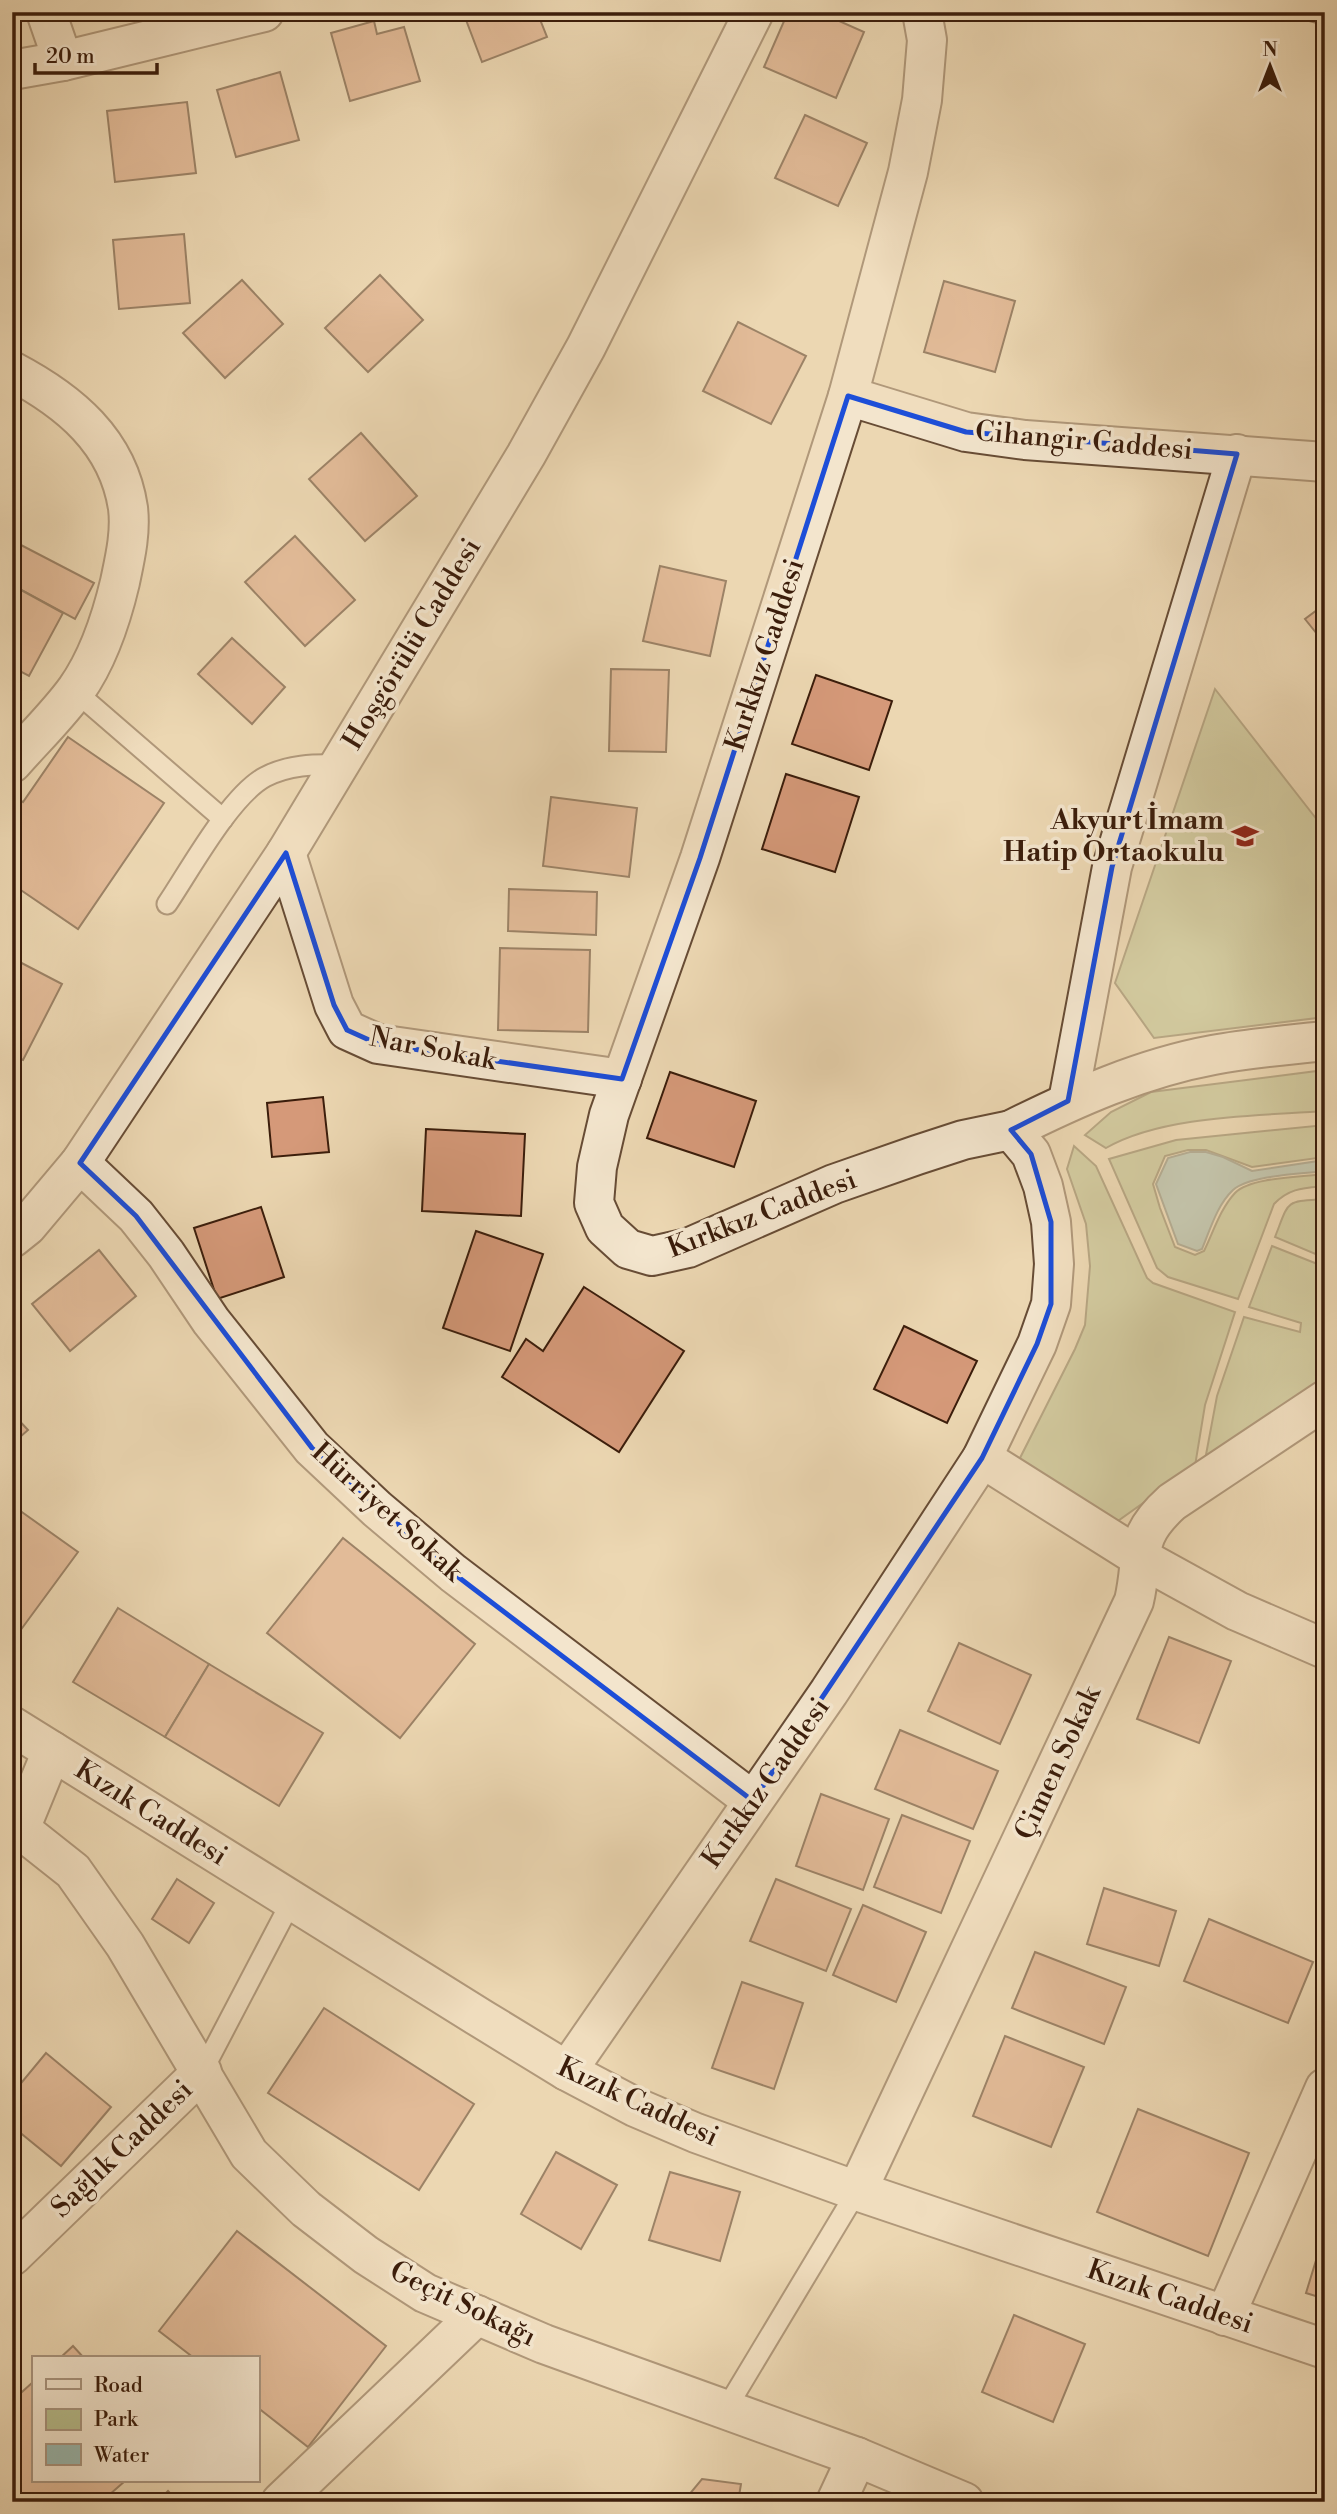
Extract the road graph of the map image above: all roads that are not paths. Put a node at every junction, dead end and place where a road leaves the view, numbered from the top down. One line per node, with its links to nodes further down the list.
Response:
1 (46, 12): 5 (street)
2 (263, 12): 5 (street)
3 (754, 12): 13 (street, Hoşgörülü Caddesi)
4 (922, 12): 8 (street, Kırkkız Caddesi)
5 (63, 61): 6 (street)
6 (12, 70)
7 (12, 371): 11 (street)
8 (848, 396): 9 (street, Cihangir Caddesi); 18 (street, Kırkkız Caddesi)
9 (1237, 454): 10 (street, Cihangir Caddesi); 19 (street)
10 (1325, 462)
11 (75, 691): 12 (street); 14 (lane)
12 (12, 763)
13 (339, 765): 14 (lane); 15 (street, Hoşgörülü Caddesi)
14 (223, 819): 16 (lane)
15 (286, 853): 18 (street, Nar Sokak); 21 (street, Hoşgörülü Caddesi)
16 (167, 904)
17 (1325, 1041): 19 (street)
18 (622, 1079): 20 (street, Kırkkız Caddesi)
19 (1068, 1101): 20 (street)
20 (1011, 1130): 24 (street, Kırkkız Caddesi)
21 (80, 1163): 22 (street, Hoşgörülü Caddesi); 29 (street, Hürriyet Sokak)
22 (12, 1238)
23 (1325, 1400): 25 (street, Çimen Sokak)
24 (982, 1458): 25 (street); 29 (street, Kırkkız Caddesi)
25 (1139, 1557): 26 (street); 35 (street, Çimen Sokak)
26 (1325, 1649)
27 (12, 1726): 28 (street, Kızık Caddesi)
28 (52, 1751): 30 (street); 31 (street, Kızık Caddesi)
29 (753, 1801): 33 (street, Kırkkız Caddesi)
30 (16, 1826): 32 (street, Geçit Sokağı)
31 (292, 1900): 32 (lane); 33 (street, Kızık Caddesi)
32 (202, 2071): 36 (street, Sağlık Caddesi); 37 (street, Geçit Sokağı)
33 (566, 2071): 35 (street, Kızık Caddesi)
34 (1325, 2088): 38 (street)
35 (856, 2191): 38 (street, Kızık Caddesi); 40 (lane)
36 (13, 2254)
37 (477, 2315): 40 (street, Geçit Sokağı); 42 (street)
38 (1225, 2316): 39 (street, Kızık Caddesi)
39 (1325, 2349)
40 (726, 2409): 41 (street, Geçit Sokağı)
41 (856, 2458): 43 (street); 44 (street, Geçit Sokağı)
42 (281, 2502)
43 (836, 2502)
44 (964, 2502)

